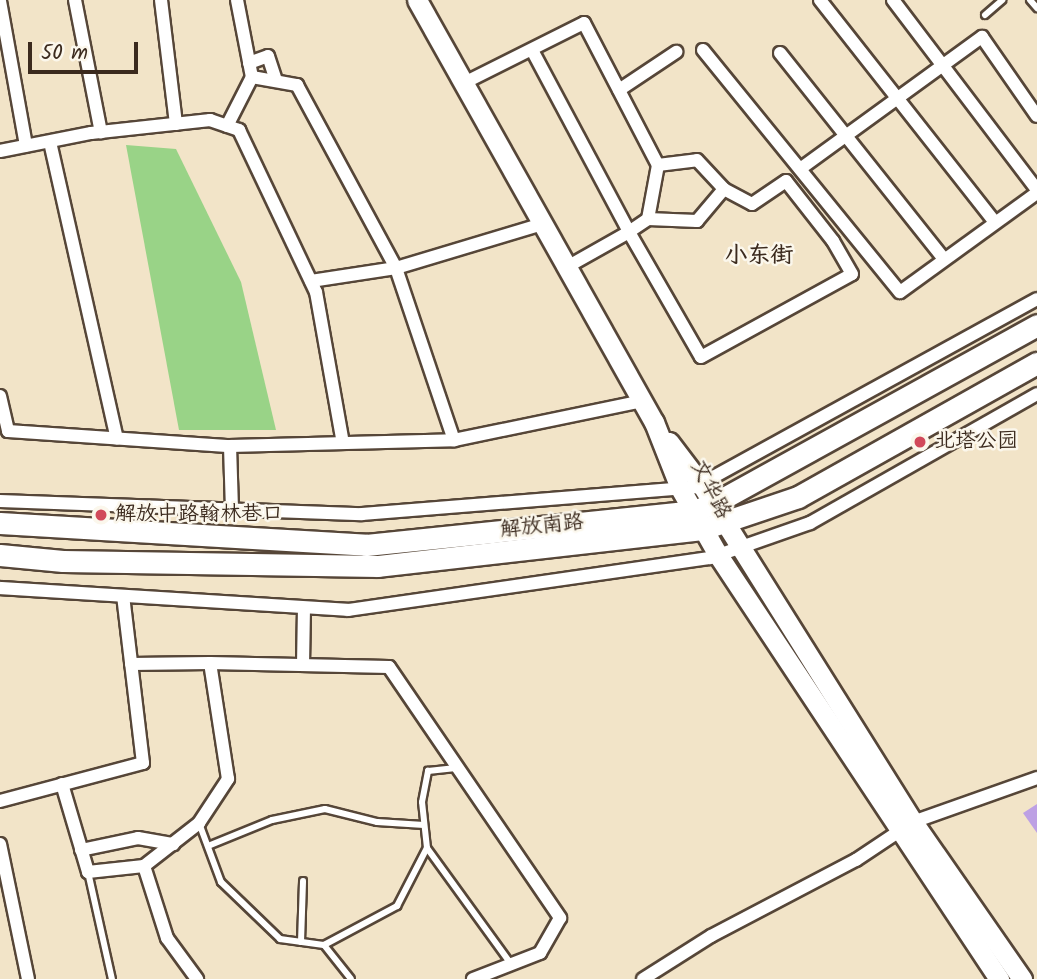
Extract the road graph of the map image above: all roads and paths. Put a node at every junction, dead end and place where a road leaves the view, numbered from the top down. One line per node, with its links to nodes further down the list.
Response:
1 (75, 0): 24 (street)
2 (161, 0): 22 (street)
3 (237, 0): 16 (street)
4 (417, 0): 19 (main road, 文华路)
5 (820, 0): 34 (street)
6 (893, 0): 32 (street)
7 (1002, 0): 11 (lane)
8 (1030, 0): 10 (lane)
9 (0, 1): 27 (street)
10 (1037, 8)
11 (985, 15)
12 (532, 50): 19 (street); 20 (street); 36 (street)
13 (703, 50): 30 (street)
14 (676, 52): 20 (street)
15 (780, 53): 25 (street)
16 (249, 63): 17 (street); 18 (street)
17 (252, 77): 18 (street); 23 (street)
18 (276, 81): 39 (street)
19 (464, 83): 35 (main road, 文华路)
20 (619, 90): 29 (street)
21 (1037, 116): 25 (street)
22 (176, 124): 23 (street); 24 (street)
23 (227, 126): 40 (street)
24 (101, 132): 26 (street)
25 (846, 135): 30 (street); 37 (street)
26 (50, 142): 27 (street); 48 (street)
27 (26, 146): 28 (street)
28 (0, 151)
29 (658, 165): 31 (street); 33 (street)
30 (800, 169): 37 (street)
31 (724, 188): 33 (street); 36 (street)
32 (1037, 192): 34 (street)
33 (648, 219): 36 (street)
34 (993, 220): 37 (street)
35 (543, 224): 38 (main road, 文华路); 39 (street)
36 (629, 232): 38 (street)
37 (944, 259)
38 (567, 267): 46 (main road, 文华路)
39 (396, 268): 40 (street); 49 (street)
40 (311, 281): 50 (street)
41 (1037, 299): 52 (street)
42 (1037, 325): 55 (main road, 解放南路)
43 (1037, 363): 58 (main road, 解放南路)
44 (1037, 394): 60 (street)
45 (0, 396): 48 (street)
46 (642, 401): 47 (main road, 文华路); 49 (street)
47 (654, 422): 52 (main road); 53 (main road, 文华路)
48 (117, 439): 51 (street)
49 (454, 440): 50 (street)
50 (343, 443): 51 (street)
51 (230, 446): 56 (street)
52 (701, 484): 53 (street); 55 (main road)
53 (680, 488): 55 (main road, 文华路); 56 (street)
54 (0, 502): 56 (street)
55 (703, 507): 57 (main road, 解放南路); 58 (main road, 文华路); 59 (main road, 文华路)
56 (232, 509)
57 (0, 523)
58 (725, 525): 59 (main road, 解放南路); 60 (main road, 文华路)
59 (703, 529): 61 (main road, 解放南路); 62 (main road, 文华路)
60 (739, 547): 62 (street); 75 (main road, 文华路)
61 (0, 555)
62 (718, 555): 65 (street); 75 (main road, 文华路)
63 (0, 588): 64 (street)
64 (123, 596): 65 (street); 67 (street)
65 (304, 608): 68 (street)
66 (210, 663): 67 (street); 68 (street); 73 (street)
67 (131, 664): 71 (street)
68 (303, 666): 69 (street)
69 (457, 767): 74 (lane); 86 (street)
70 (1037, 778): 75 (street)
71 (62, 784): 72 (street); 80 (street)
72 (0, 801)
73 (199, 823): 77 (street); 78 (lane)
74 (424, 825): 78 (lane); 79 (lane)
75 (906, 828): 92 (street); 93 (main road, 文华路); 94 (main road, 文华路)
76 (0, 844): 87 (street)
77 (173, 844): 80 (street); 81 (street)
78 (208, 846): 84 (lane)
79 (427, 848): 85 (lane); 86 (lane)
80 (81, 850): 82 (street)
81 (144, 866): 82 (street); 89 (street)
82 (88, 872): 88 (lane)
83 (303, 881): 84 (lane)
84 (301, 942): 85 (lane)
85 (324, 945): 90 (lane)
86 (511, 964): 91 (street)
87 (28, 979)
88 (112, 979)
89 (197, 979)
90 (351, 979)
91 (473, 979)
92 (643, 979)
93 (999, 979)
94 (1023, 979)

